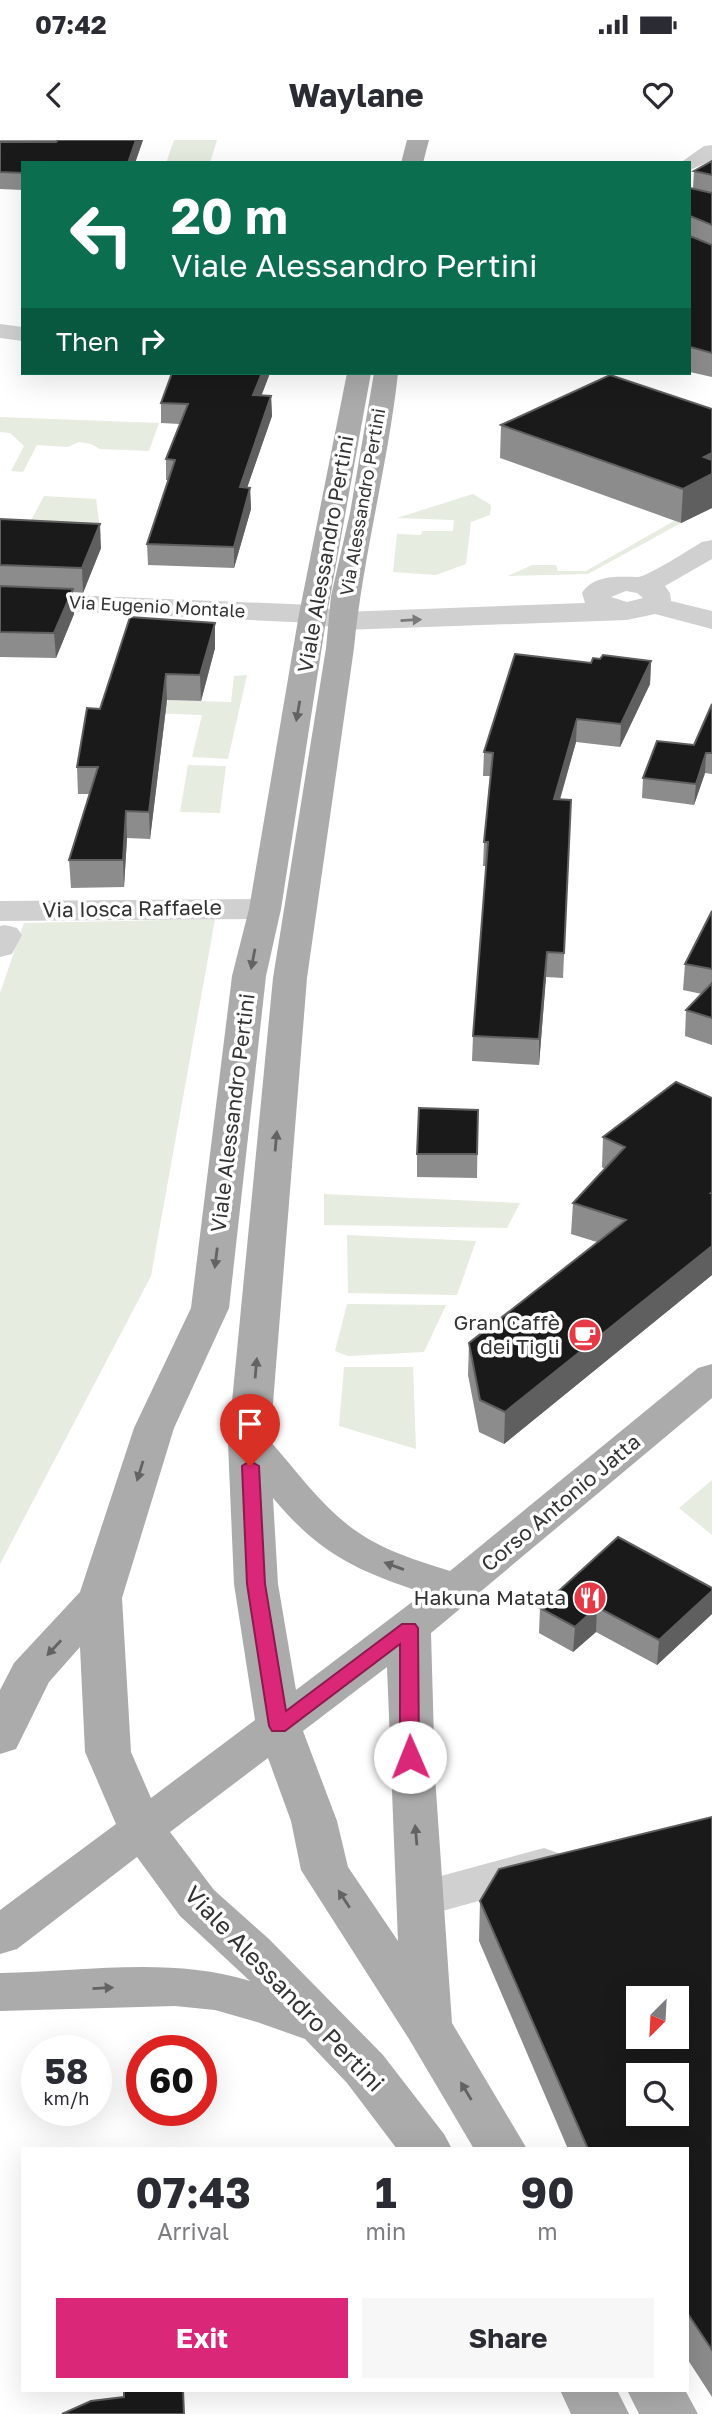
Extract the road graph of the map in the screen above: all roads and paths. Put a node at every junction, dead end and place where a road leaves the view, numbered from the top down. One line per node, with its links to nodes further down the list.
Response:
1 (418, 140): 3 (main road)
2 (712, 151): 4 (street)
3 (413, 161)
4 (691, 163)
5 (0, 331): 6 (street)
6 (21, 334)
7 (372, 377): 11 (main road, Viale Alessandro Pertini)
8 (712, 548): 9 (street)
9 (649, 596): 11 (street, Via Eugenio Montale); 12 (street)
10 (0, 600): 11 (street, Via Eugenio Montale)
11 (333, 610): 13 (main road, Viale Alessandro Pertini, one-way to 13); 16 (main road, Viale Alessandro Pertini, one-way to 11)
12 (712, 620)
13 (265, 909): 14 (street, Via Iosca Raffaele); 18 (main road, Viale Alessandro Pertini, one-way to 18)
14 (2, 931)
15 (712, 1377): 17 (main road, Corso Antonio Jatta)
16 (249, 1443): 17 (main road, one-way to 16); 20 (main road, Viale Alessandro Pertini)
17 (458, 1589): 19 (main road, Corso Antonio Jatta)
18 (100, 1598): 21 (main road, one-way to 21); 22 (main road, Viale Alessandro Pertini)
19 (409, 1628): 20 (main road); 24 (main road, Viale Alessandro Pertini, one-way to 19)
20 (279, 1726): 22 (main road); 27 (main road, Viale Alessandro Pertini, one-way to 20)
21 (0, 1738)
22 (142, 1829): 25 (main road); 28 (main road, Viale Alessandro Pertini)
23 (581, 1856): 24 (street)
24 (421, 1899): 27 (main road, Viale Alessandro Pertini)
25 (0, 1936)
26 (0, 1992): 28 (main road, one-way to 28)
27 (427, 2025): 30 (main road, Viale Alessandro Pertini, one-way to 27)
28 (324, 2026): 29 (main road, Viale Alessandro Pertini)
29 (424, 2147)
30 (500, 2147)
31 (588, 2392): 33 (main road)
32 (655, 2392): 34 (main road)
33 (601, 2414)
34 (670, 2414)

